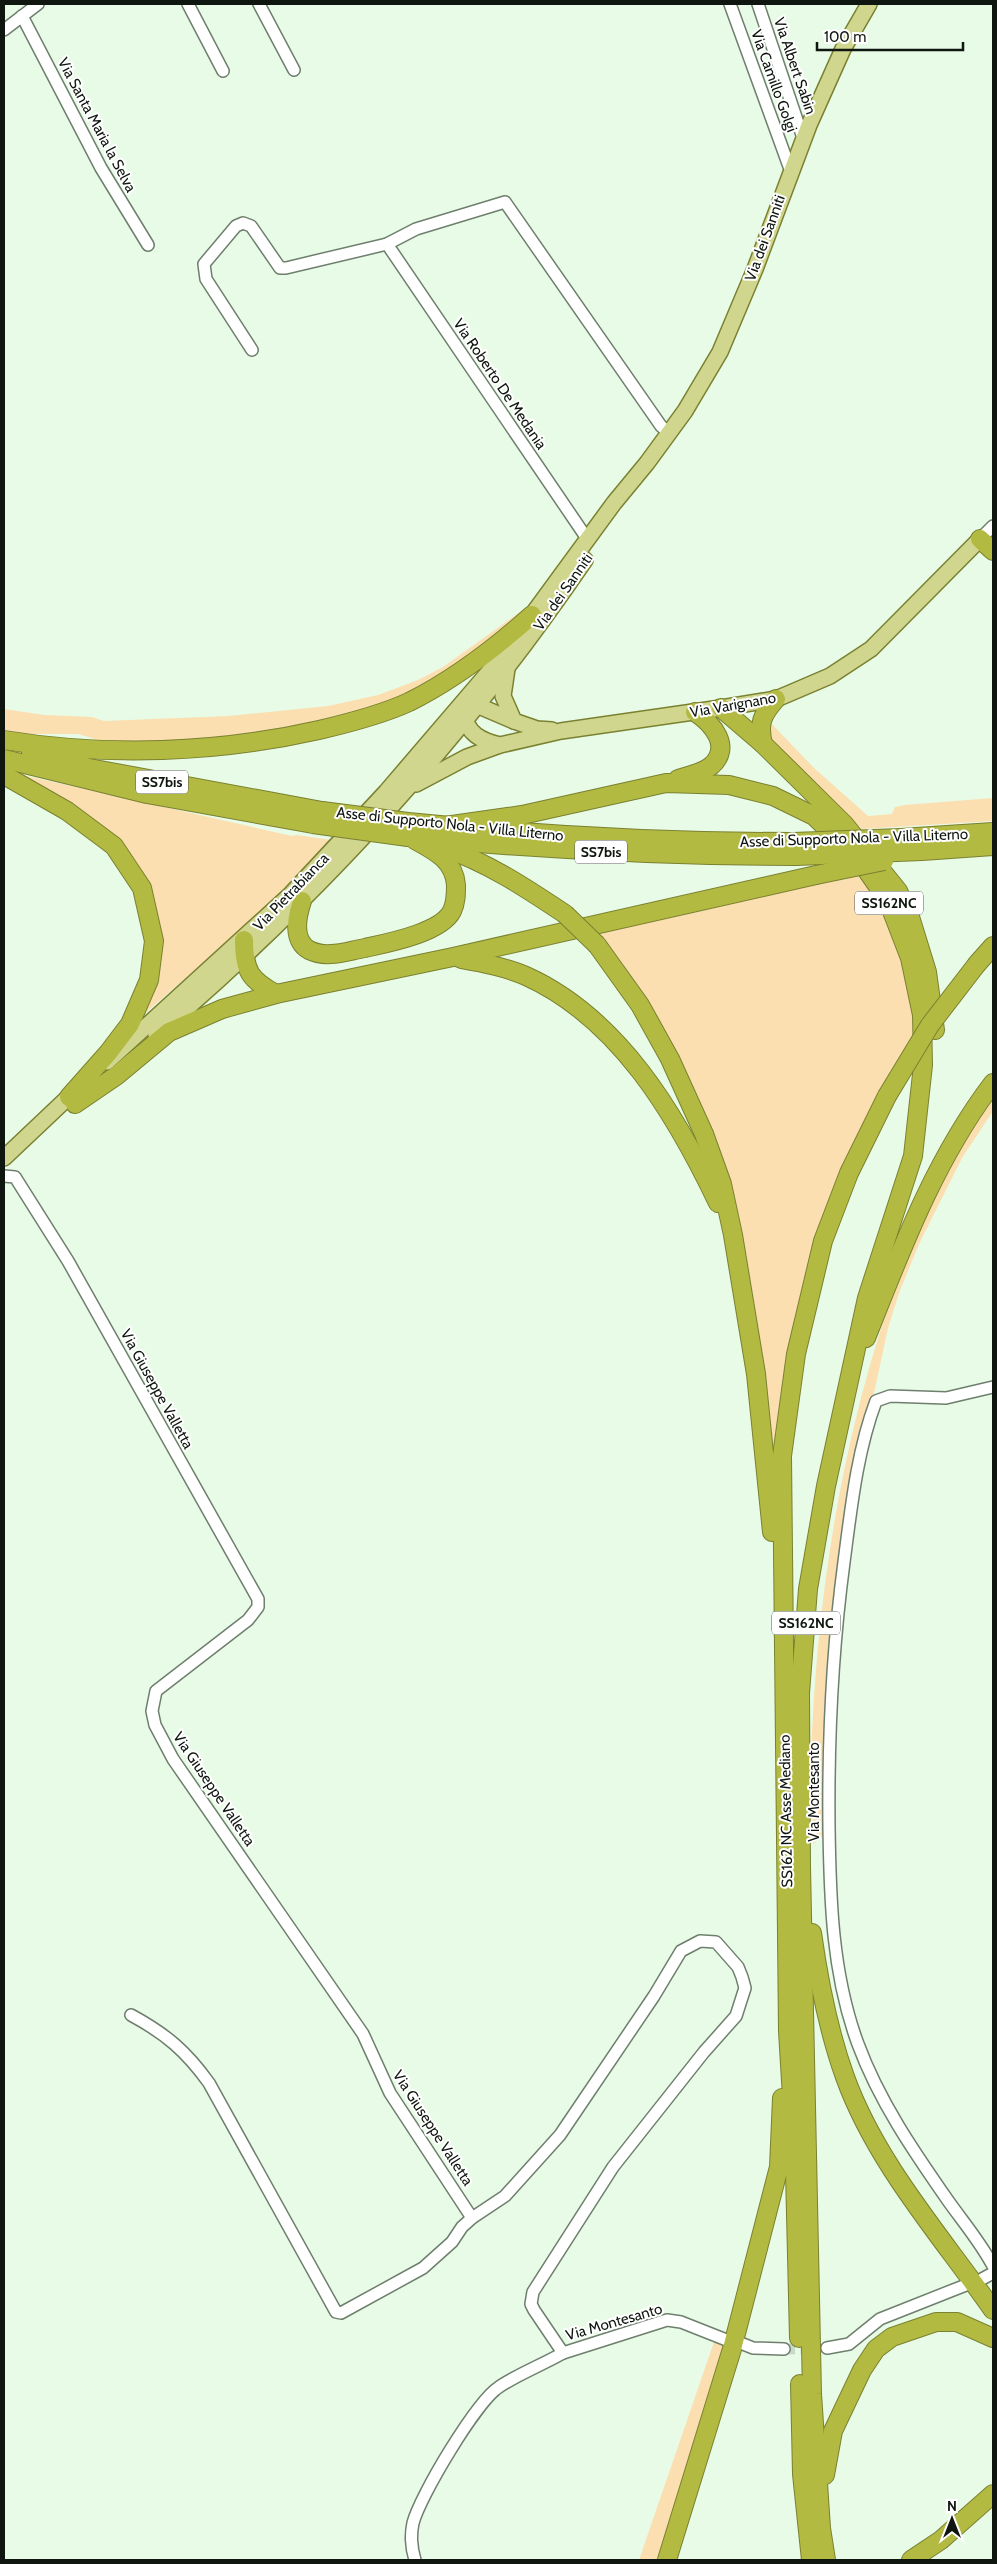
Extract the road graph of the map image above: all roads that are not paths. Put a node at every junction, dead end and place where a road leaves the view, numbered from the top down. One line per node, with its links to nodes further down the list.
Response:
1 (38, 4): 7 (street)
2 (188, 4): 10 (street)
3 (259, 4): 9 (street)
4 (730, 4): 12 (street, Via Camillo Golgi)
5 (758, 4): 11 (street, Via Albert Sabin)
6 (870, 4): 11 (main road, Via dei Sanniti)
7 (22, 16): 8 (street); 14 (street, Via Santa Maria la Selva)
8 (4, 30)
9 (294, 70)
10 (223, 71)
11 (803, 138): 12 (main road, Via dei Sanniti)
12 (790, 170): 16 (main road, Via dei Sanniti)
13 (387, 244): 15 (street); 16 (street); 19 (street, Via Roberto De Medania)
14 (148, 246)
15 (252, 350)
16 (669, 433): 17 (main road, Via dei Sanniti)
17 (647, 463): 19 (main road, Via dei Sanniti); 21 (main road, Via dei Sanniti)
18 (990, 534): 22 (main road, Via Varignano)
19 (588, 540): 20 (main road, Via dei Sanniti)
20 (532, 615): 23 (main road, Via Pietrabianca); 29 (highway)
21 (508, 667): 23 (main road, Via Pietrabianca); 27 (main road)
22 (776, 699): 24 (main road, Via Varignano); 30 (highway)
23 (470, 705): 26 (main road); 27 (main road, Via Varignano); 46 (main road, Via Pietrabianca)
24 (721, 708): 25 (main road, Via Varignano); 30 (highway)
25 (694, 712): 28 (main road, Via Varignano); 35 (highway)
26 (466, 720): 32 (main road); 36 (main road, Via Pietrabianca)
27 (514, 721): 28 (main road, Via Varignano)
28 (561, 731): 32 (main road, Via Varignano)
29 (4, 740)
30 (763, 744): 51 (highway)
31 (4, 745): 37 (highway, Asse di Supporto Nola - Villa Literno / SS7bis)
32 (500, 745): 36 (main road, Via Varignano)
33 (4, 759): 37 (highway, Asse di Supporto Nola - Villa Literno / SS7bis)
34 (4, 775): 50 (highway)
35 (666, 783): 38 (highway, SS162NC); 51 (highway, SS162NC)
36 (403, 791): 44 (main road, Via Pietrabianca)
37 (317, 818): 39 (highway, Asse di Supporto Nola - Villa Literno / SS7bis, bridge)
38 (445, 826): 39 (highway, Asse di Supporto Nola - Villa Literno / SS7bis); 42 (highway, Asse di Supporto Nola - Villa Literno / SS7bis)
39 (408, 829): 42 (highway, Asse di Supporto Nola - Villa Literno / SS7bis); 44 (highway); 54 (highway, bridge)
40 (993, 832): 42 (highway, Asse di Supporto Nola - Villa Literno / SS7bis, bridge)
41 (993, 846): 43 (highway, Asse di Supporto Nola - Villa Literno / SS7bis)
42 (794, 849): 43 (highway, Asse di Supporto Nola - Villa Literno / SS7bis, bridge)
43 (922, 851): 47 (highway, bridge)
44 (302, 901): 46 (main road, Via Pietrabianca)
45 (993, 946): 57 (highway, bridge)
46 (244, 948): 48 (highway); 50 (main road, Via Pietrabianca)
47 (453, 958): 48 (highway); 54 (highway)
48 (276, 994): 50 (highway)
49 (993, 1083): 55 (highway)
50 (72, 1100): 52 (main road, Via Pietrabianca)
51 (913, 1156): 55 (highway, SS162NC)
52 (4, 1158)
53 (4, 1176): 61 (street, Via Giuseppe Valletta)
54 (733, 1235): 57 (highway)
55 (849, 1383): 58 (highway, SS162NC)
56 (993, 1388): 62 (street, Via Montesanto)
57 (782, 1591): 60 (highway, SS162 NC Asse Mediano)
58 (801, 1867): 66 (highway); 74 (highway)
59 (131, 2015): 61 (street)
60 (788, 2031): 76 (highway); 77 (highway)
61 (472, 2218): 72 (street)
62 (993, 2266)
63 (993, 2273): 64 (street)
64 (982, 2279)
65 (966, 2285): 71 (street)
66 (993, 2310)
67 (993, 2338): 74 (highway)
68 (729, 2341): 72 (street, Via Montesanto)
69 (743, 2344): 70 (street)
70 (784, 2348)
71 (827, 2348)
72 (563, 2353): 75 (street)
73 (993, 2499): 79 (highway); 80 (highway)
74 (821, 2528): 78 (highway)
75 (414, 2560)
76 (667, 2560)
77 (811, 2560)
78 (826, 2560)
79 (911, 2560)
80 (927, 2560)

